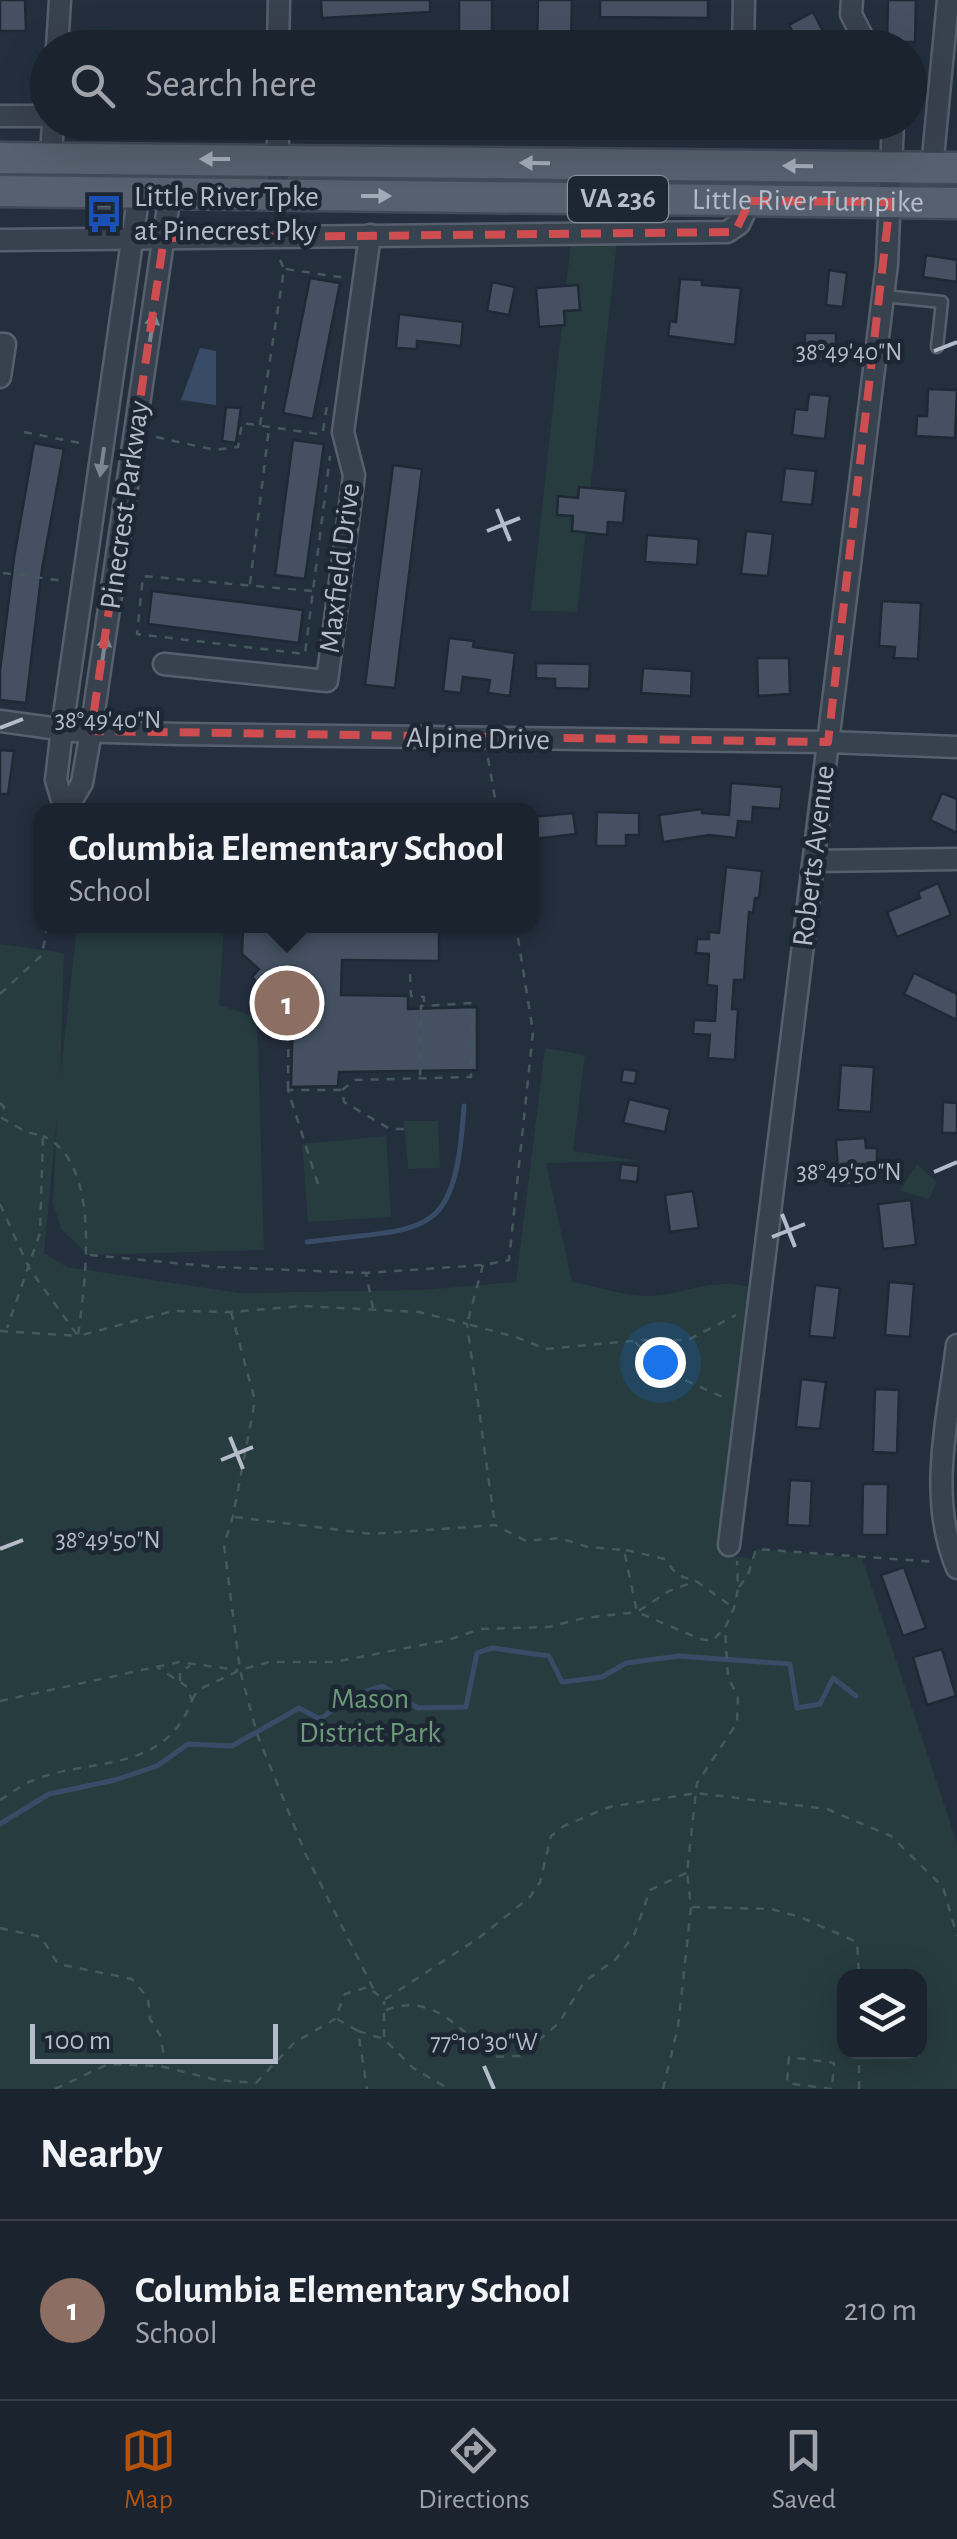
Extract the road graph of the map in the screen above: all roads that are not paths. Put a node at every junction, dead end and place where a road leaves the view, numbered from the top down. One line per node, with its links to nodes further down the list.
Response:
1 (60, 0): 6 (street)
2 (279, 0): 7 (street)
3 (744, 0): 8 (street)
4 (852, 0): 9 (street)
5 (948, 0): 21 (street)
6 (58, 30)
7 (278, 30)
8 (743, 30)
9 (859, 30)
10 (0, 116): 11 (street)
11 (30, 116)
12 (52, 140): 17 (street)
13 (278, 140): 18 (street)
14 (742, 140): 19 (street)
15 (893, 140): 20 (street, Roberts Avenue)
16 (0, 158): 17 (main road, Little River Turnpike / VA 236)
17 (51, 158): 18 (main road, Little River Turnpike / VA 236, one-way to 17)
18 (278, 159): 19 (main road, Little River Turnpike / VA 236, one-way to 18); 24 (street)
19 (742, 166): 20 (main road, Little River Turnpike / VA 236, one-way to 19)
20 (892, 167): 21 (main road, Little River Turnpike / VA 236); 26 (street, Roberts Avenue)
21 (944, 168)
22 (0, 191): 23 (main road, Little River Turnpike / VA 236)
23 (154, 193): 24 (main road, Little River Turnpike / VA 236); 29 (street, Pinecrest Parkway); 30 (street, Pinecrest Parkway)
24 (278, 195): 25 (main road, Little River Turnpike / VA 236, one-way to 25)
25 (750, 201): 26 (main road, Little River Turnpike / VA 236); 28 (street)
26 (890, 202): 27 (main road, Little River Turnpike / VA 236); 32 (street, Roberts Avenue)
27 (957, 203)
28 (370, 235): 30 (street); 36 (street, Maxfield Drive)
29 (134, 238): 30 (street); 31 (street); 38 (street, Pinecrest Parkway, one-way to 38)
30 (164, 238): 39 (street, Pinecrest Parkway, one-way to 30)
31 (0, 240)
32 (883, 296): 34 (lane); 40 (street, Roberts Avenue)
33 (0, 344): 35 (street)
34 (937, 347)
35 (0, 377)
36 (164, 664)
37 (0, 721): 38 (street, Alpine Drive)
38 (62, 729): 39 (street, Alpine Drive); 42 (street, Pinecrest Parkway)
39 (91, 731): 40 (street, Alpine Drive); 43 (street, Pinecrest Parkway)
40 (828, 742): 41 (street, Alpine Drive); 45 (street, Roberts Avenue)
41 (957, 747)
42 (64, 803)
43 (70, 803)
44 (957, 859): 45 (street)
45 (815, 860): 47 (street, Roberts Avenue)
46 (957, 1345): 48 (street)
47 (729, 1545)
48 (956, 1565)

